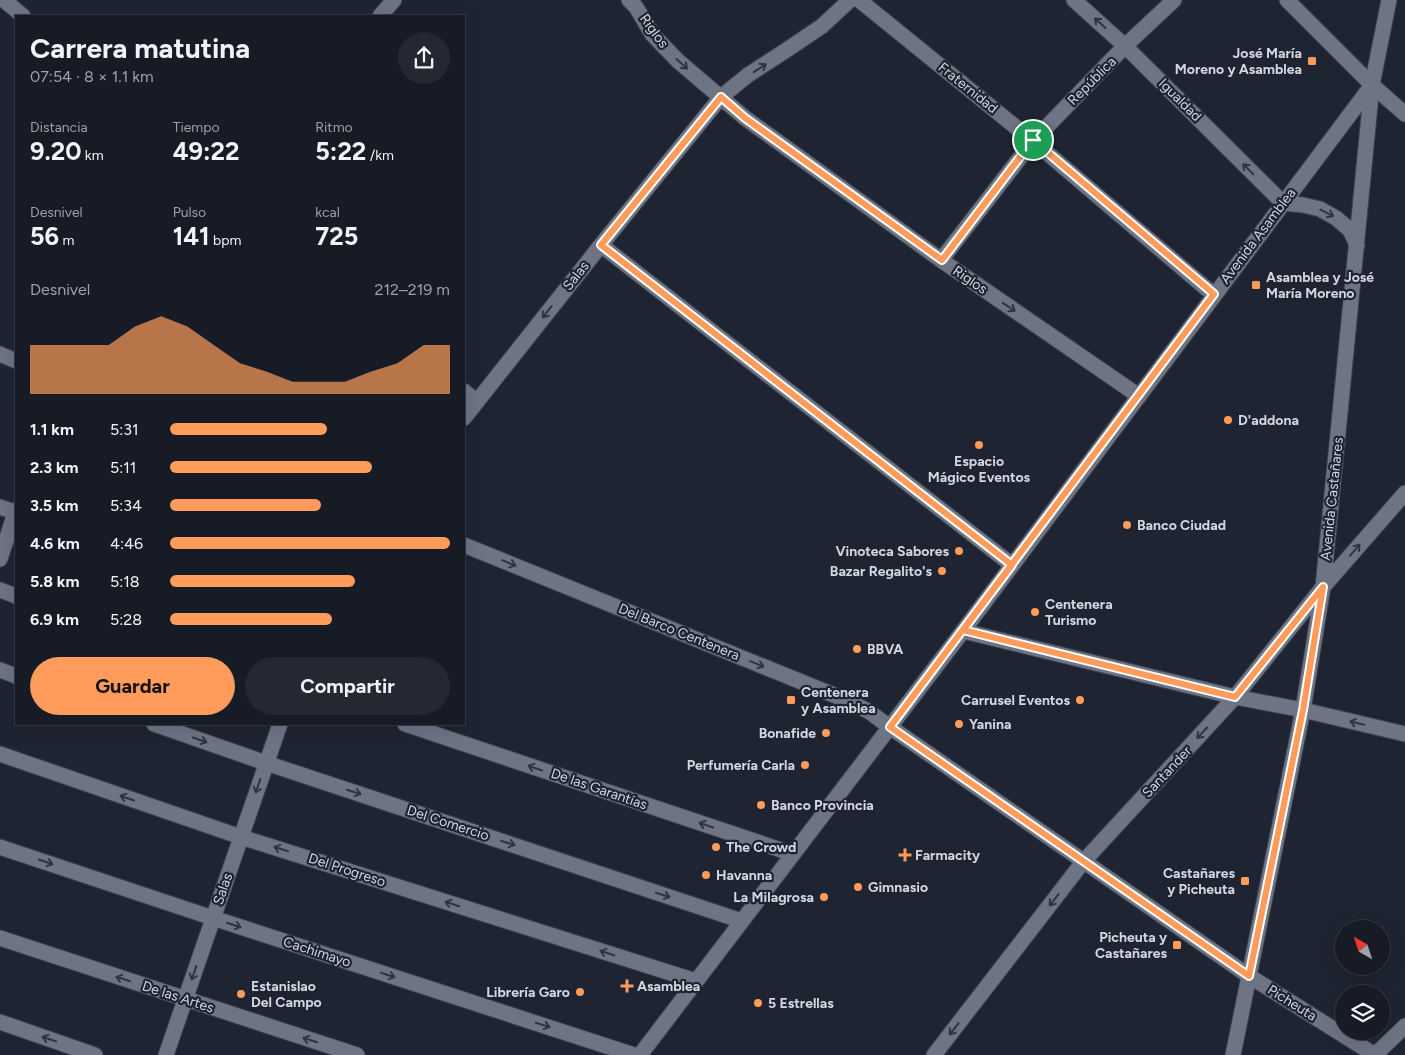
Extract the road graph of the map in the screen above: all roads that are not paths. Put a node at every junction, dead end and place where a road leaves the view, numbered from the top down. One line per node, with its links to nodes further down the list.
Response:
1 (4, 0): 10 (street)
2 (394, 0): 11 (street)
3 (850, 0): 14 (street, Salas, one-way to 3)
4 (858, 0): 16 (street, Fraternidad)
5 (1074, 0): 12 (street, Igualdad, one-way to 5)
6 (1174, 0): 12 (street, República)
7 (1287, 0): 13 (street)
8 (1389, 0): 13 (street, Avenida Asamblea)
9 (634, 2): 14 (street, Riglos, one-way to 14)
10 (22, 15)
11 (381, 15)
12 (1126, 46): 16 (street, República); 17 (street, Igualdad, one-way to 12)
13 (1372, 85): 15 (street); 17 (street, Avenida Asamblea); 18 (street, Avenida Castañares)
14 (721, 97): 19 (street, Salas); 20 (street, Riglos)
15 (1405, 114)
16 (1033, 140): 20 (street, República); 21 (street, Fraternidad)
17 (1283, 203): 18 (street, one-way to 18); 21 (street, Avenida Asamblea)
18 (1357, 244): 35 (street, Avenida Castañares)
19 (601, 245): 26 (street, Salas, one-way to 26); 34 (street)
20 (942, 260): 25 (street, Riglos, one-way to 25)
21 (1214, 294): 25 (street, Avenida Asamblea)
22 (0, 354): 23 (street)
23 (15, 360)
24 (465, 392): 26 (street)
25 (1139, 396): 34 (street, Avenida Asamblea)
26 (477, 402): 27 (street, Salas)
27 (465, 417)
28 (1405, 493): 35 (street, Santander, one-way to 28)
29 (0, 507): 30 (street)
30 (15, 511)
31 (15, 514): 33 (street)
32 (465, 545): 46 (street, Del Barco Centenera, one-way to 46)
33 (0, 559)
34 (1012, 565): 38 (street, Avenida Asamblea)
35 (1323, 587): 41 (street, Santander); 42 (street, Avenida Castañares)
36 (0, 590): 37 (street)
37 (15, 596)
38 (963, 630): 41 (street); 46 (street, Avenida Asamblea)
39 (0, 670): 40 (street)
40 (15, 676)
41 (1235, 697): 42 (street); 53 (street, Santander, one-way to 53)
42 (1303, 710): 47 (street, one-way to 42); 57 (street, Avenida Castañares)
43 (157, 725): 49 (street, Del Comercio, one-way to 49)
44 (280, 725): 49 (street, Salas)
45 (408, 725): 52 (street, De las Garantías, one-way to 45)
46 (890, 727): 52 (street, Avenida Asamblea); 53 (street, Picheuta)
47 (1405, 734)
48 (0, 754): 50 (street, Del Progreso, one-way to 48)
49 (266, 763): 50 (street, Salas, one-way to 50); 55 (street, Del Comercio, one-way to 55)
50 (241, 837): 54 (street, Salas); 58 (street, Del Progreso, one-way to 50)
51 (0, 847): 54 (street, Cachimayo, one-way to 54)
52 (793, 854): 55 (street, Avenida Asamblea)
53 (1083, 862): 57 (street, Picheuta); 67 (street, Santander, one-way to 67)
54 (213, 918): 59 (street, Salas, one-way to 59); 65 (street, Cachimayo, one-way to 65)
55 (742, 921): 58 (street, Avenida Asamblea)
56 (0, 938): 59 (street, De las Artes, one-way to 56)
57 (1249, 976): 68 (street, Avenida Castañares); 69 (street, Picheuta)
58 (696, 981): 66 (street, Avenida Asamblea)
59 (185, 1000): 63 (street, Salas); 64 (street, De las Artes, one-way to 59)
60 (0, 1022): 62 (street, one-way to 60)
61 (1405, 1026): 69 (street)
62 (95, 1055)
63 (166, 1055)
64 (357, 1055)
65 (634, 1055)
66 (640, 1055)
67 (934, 1055)
68 (1233, 1055)
69 (1375, 1055)

